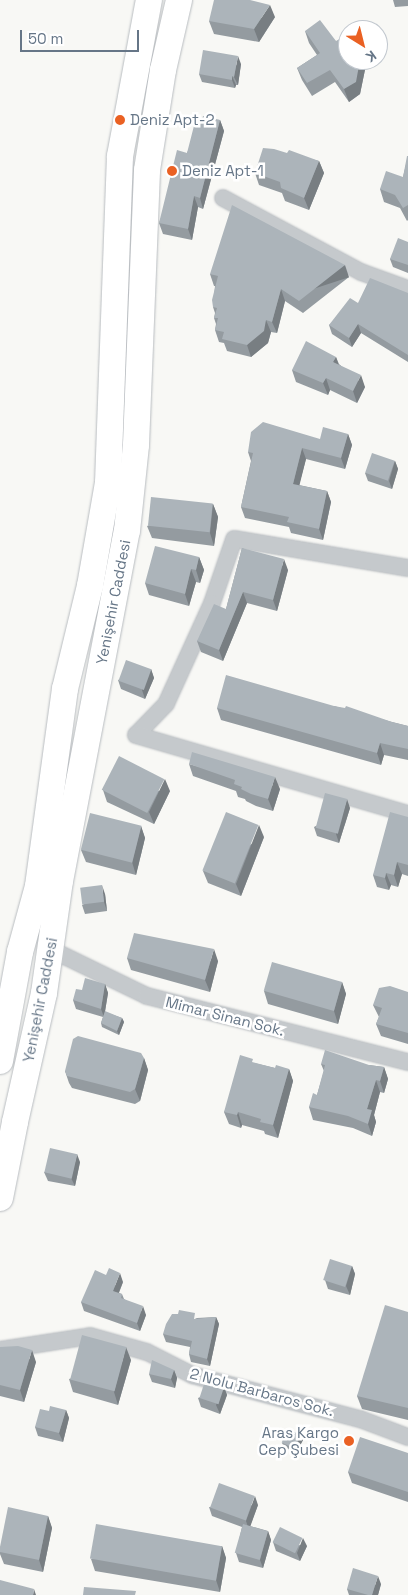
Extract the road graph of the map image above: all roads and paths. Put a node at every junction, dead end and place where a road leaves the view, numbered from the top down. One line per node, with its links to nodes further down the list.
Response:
1 (149, 0): 8 (main road, Yenişehir Caddesi)
2 (179, 0): 7 (main road, Yenişehir Caddesi)
3 (223, 198): 4 (street)
4 (408, 289)
5 (408, 568): 6 (street)
6 (408, 814)
7 (50, 949): 9 (street, Mimar Sinan Sok.); 10 (main road, Yenişehir Caddesi)
8 (0, 1061)
9 (408, 1062)
10 (0, 1198)
11 (0, 1350): 12 (street, 2 Nolu Barbaros Sok.)
12 (408, 1436)

